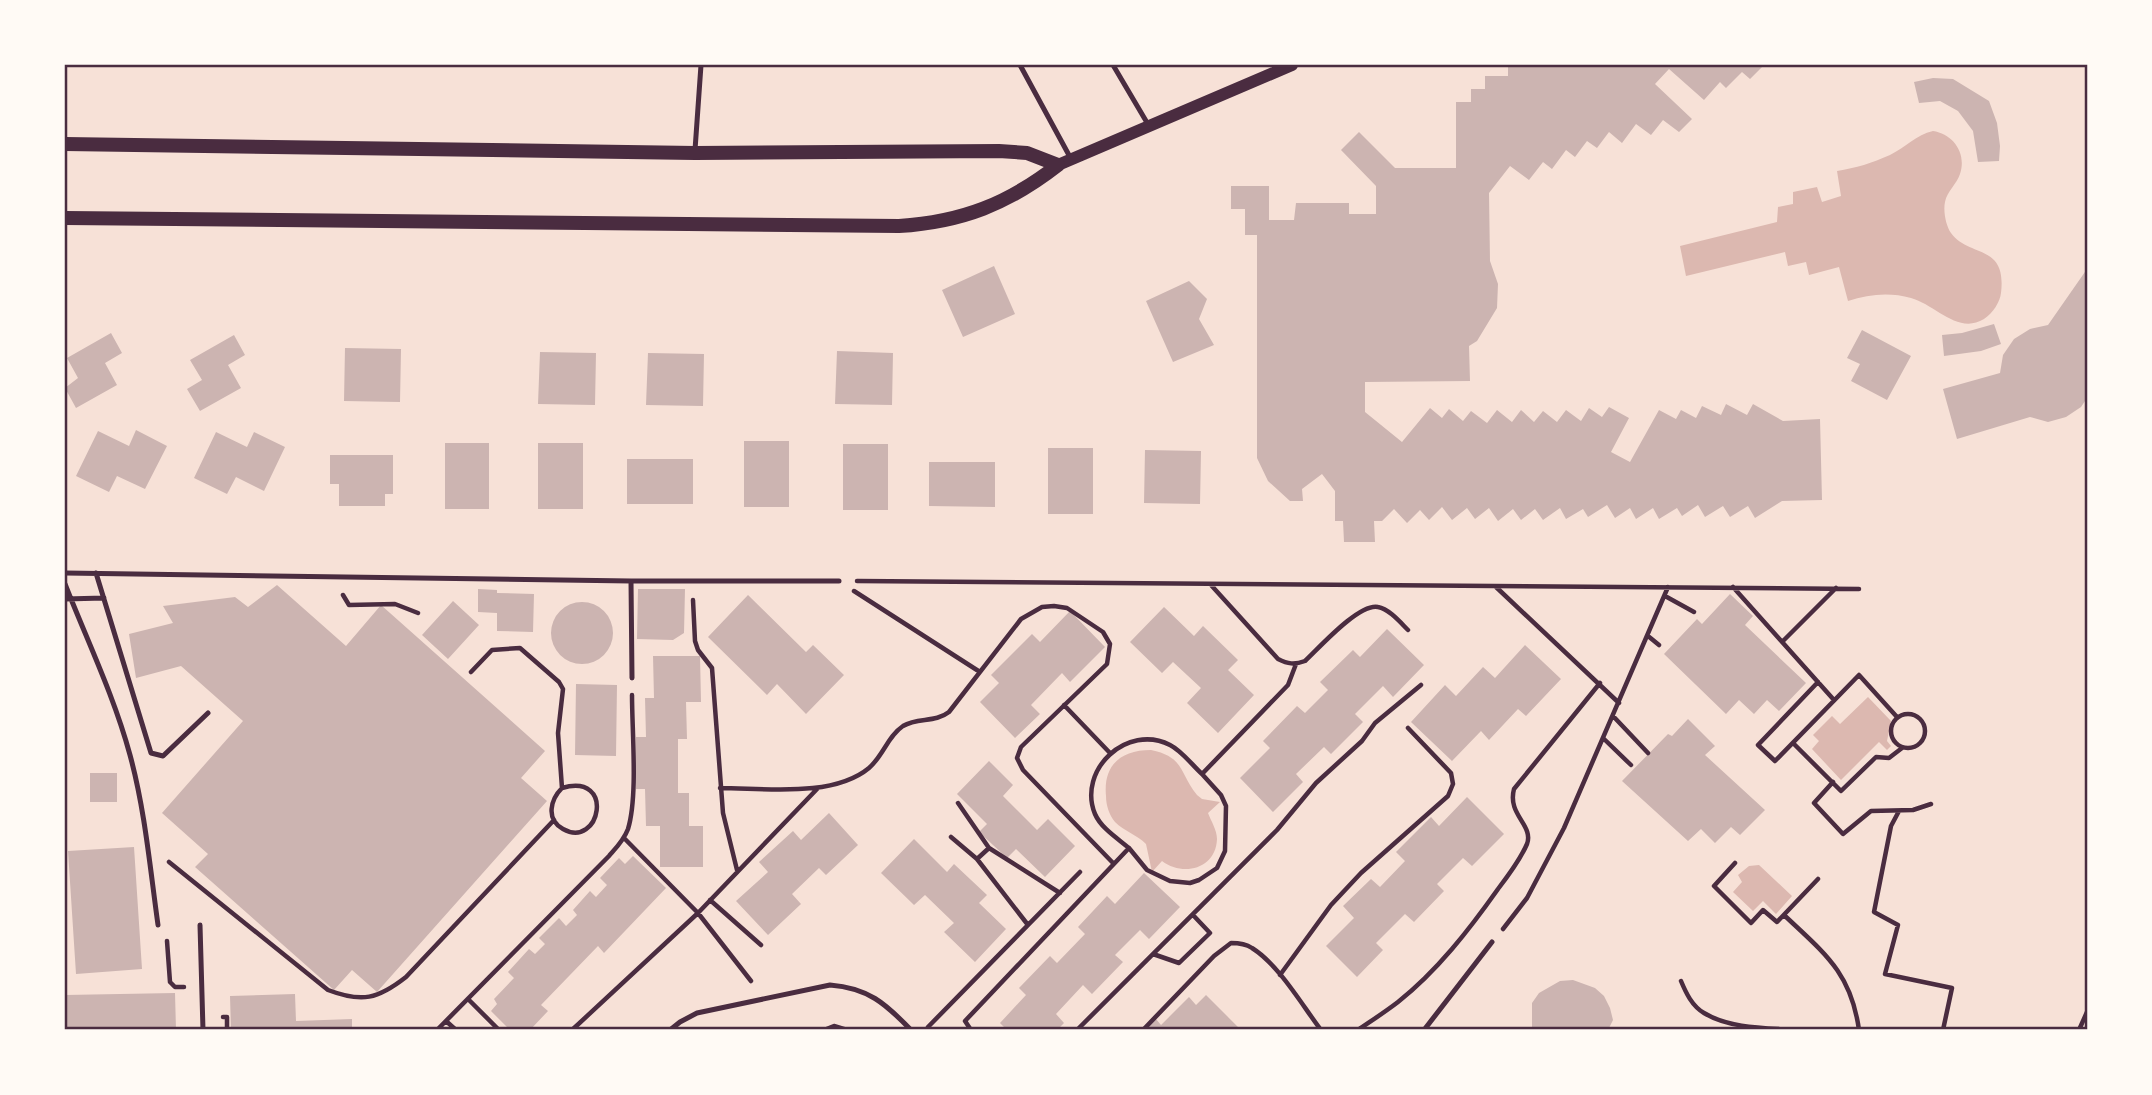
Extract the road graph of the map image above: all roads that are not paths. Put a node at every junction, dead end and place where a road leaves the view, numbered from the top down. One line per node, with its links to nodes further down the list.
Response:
1 (701, 65): 7 (lane)
2 (1020, 65): 8 (lane)
3 (1113, 65): 5 (lane)
4 (1292, 65): 5 (street)
5 (1149, 126): 8 (street)
6 (65, 144): 7 (main road)
7 (695, 153): 8 (main road)
8 (1065, 162): 9 (main road)
9 (65, 218)
10 (65, 573): 11 (lane)
11 (96, 573): 12 (lane); 15 (lane)
12 (631, 581): 13 (lane); 17 (lane)
13 (839, 581)
14 (65, 584): 16 (lane)
15 (104, 598): 16 (lane); 18 (lane)
16 (68, 599): 19 (lane)
17 (632, 678)
18 (208, 713)
19 (158, 925)
20 (200, 925): 22 (lane)
21 (1492, 942): 25 (lane)
22 (202, 1030)
23 (670, 1030): 24 (lane)
24 (911, 1030)
25 (1424, 1030)

